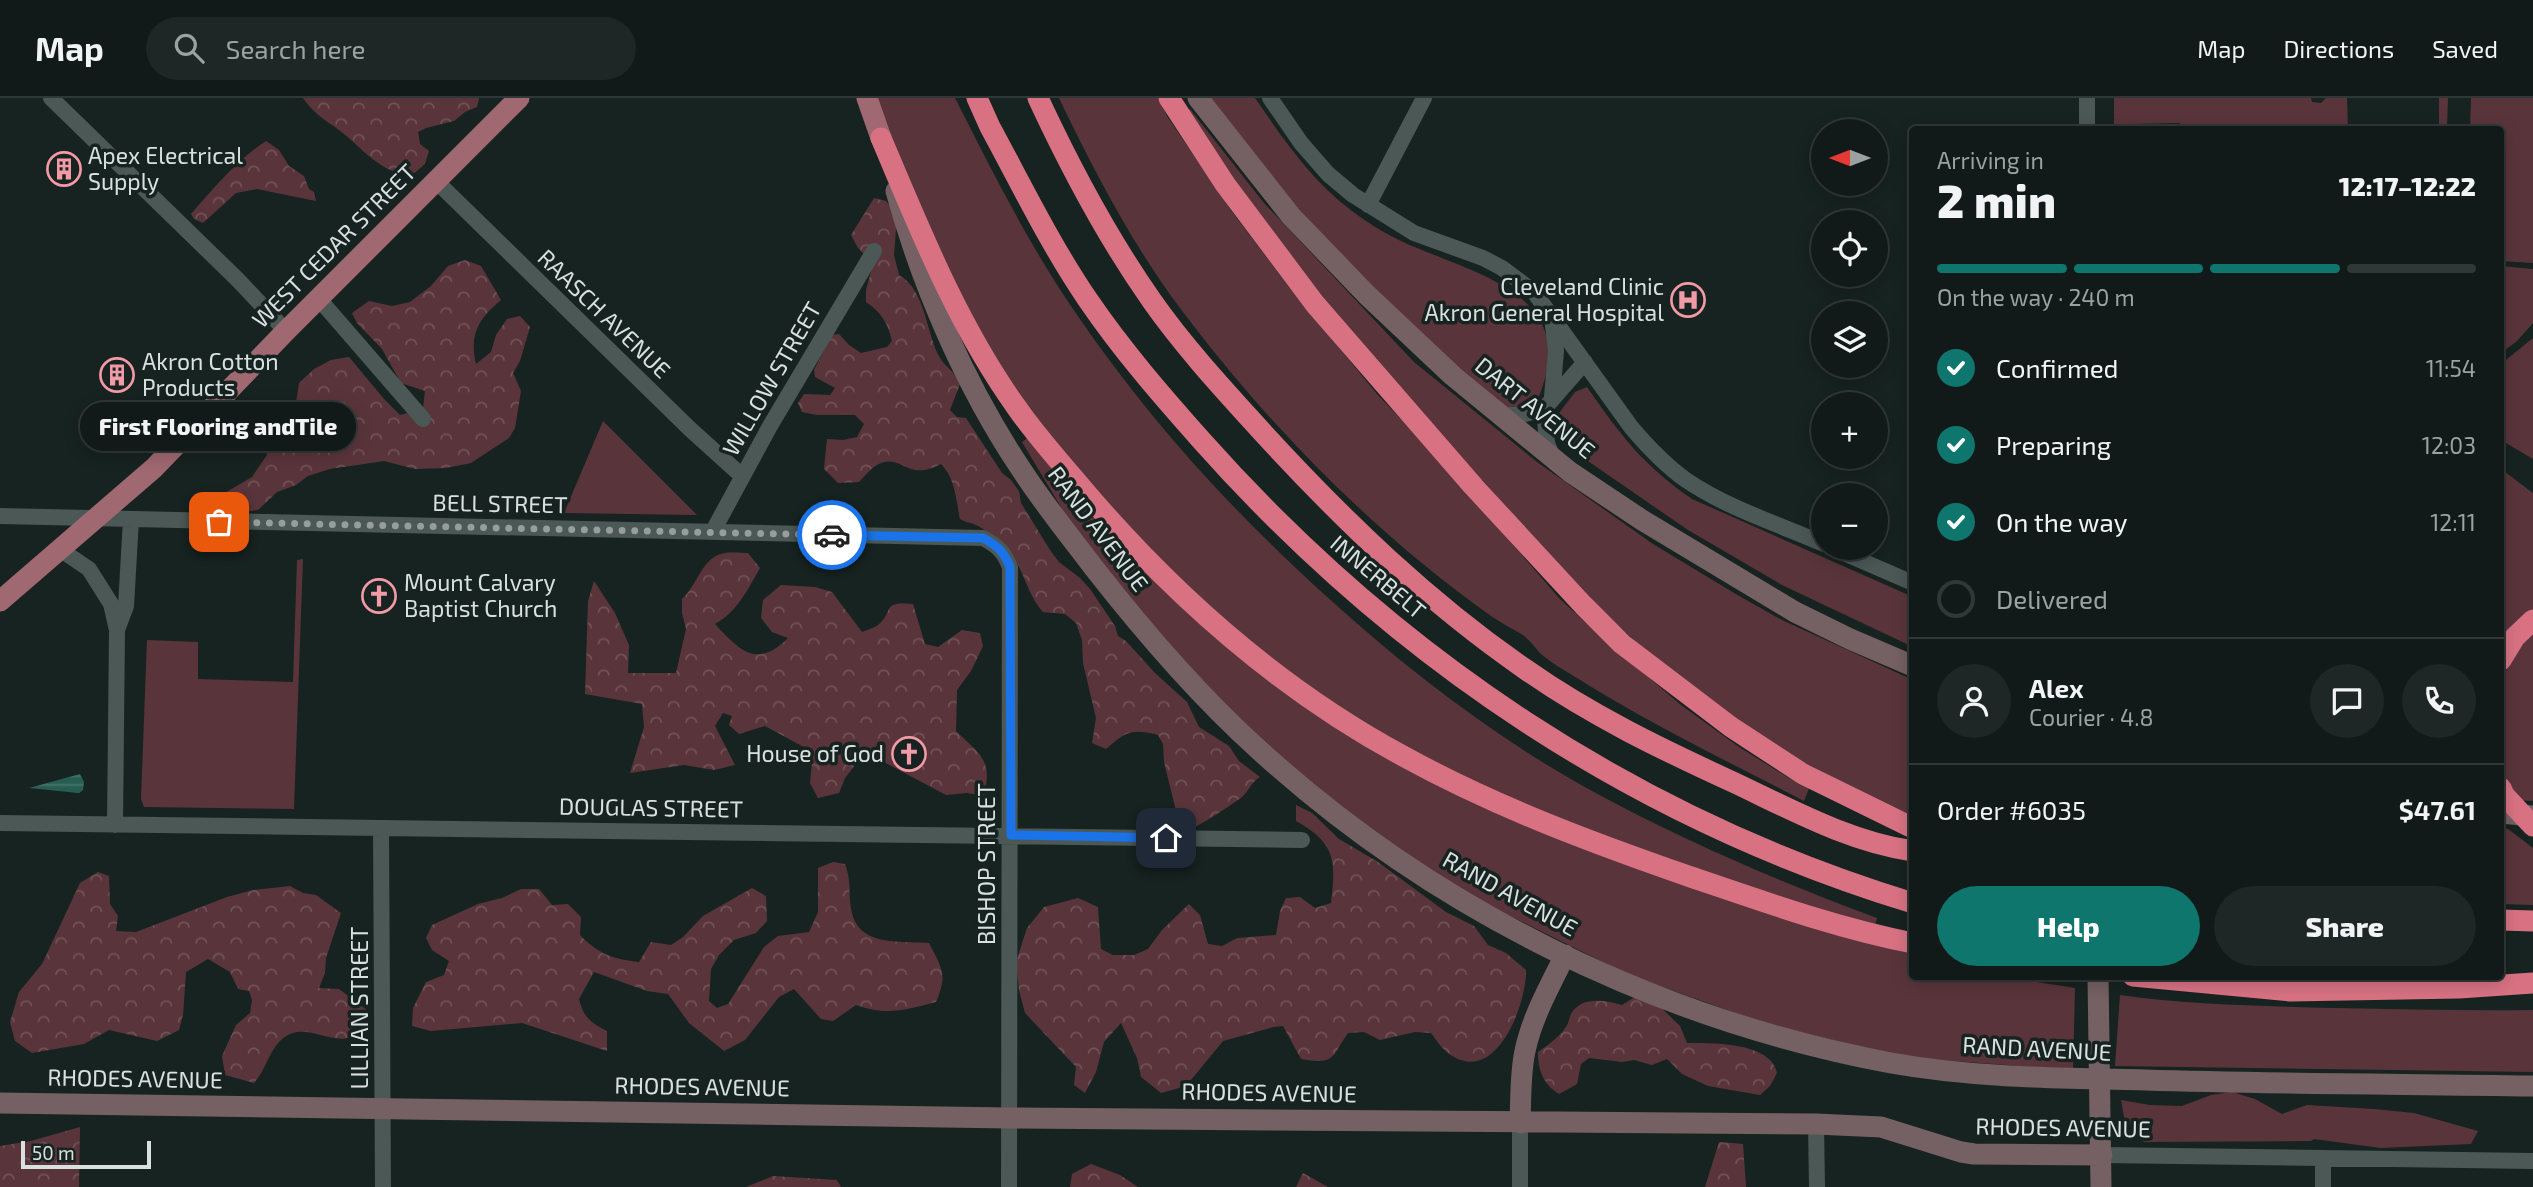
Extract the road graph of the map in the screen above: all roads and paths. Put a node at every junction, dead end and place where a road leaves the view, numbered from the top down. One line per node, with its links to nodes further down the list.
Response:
1 (51, 98): 18 (street)
2 (519, 98): 13 (main road, WEST CEDAR STREET)
3 (867, 98): 12 (main road, RAND AVENUE)
4 (977, 98): 50 (highway, INNERBELT)
5 (1038, 98): 49 (highway, INNERBELT)
6 (1168, 98): 44 (highway)
7 (1198, 98): 21 (main road, DART AVENUE)
8 (1269, 98): 14 (street)
9 (1424, 98): 14 (street)
10 (2087, 98): 11 (street)
11 (2087, 126)
12 (881, 138): 53 (highway); 54 (main road, RAND AVENUE)
13 (436, 181): 16 (main road, WEST CEDAR STREET); 24 (street, RAASCH AVENUE)
14 (1368, 205): 17 (street)
15 (874, 251): 24 (street, WILLOW STREET)
16 (319, 299): 18 (main road, WEST CEDAR STREET); 22 (street)
17 (1552, 315): 19 (street); 20 (street)
18 (286, 331): 26 (main road, WEST CEDAR STREET)
19 (1585, 362): 20 (street); 29 (street)
20 (1548, 403): 21 (street); 23 (street)
21 (1500, 415): 23 (main road, DART AVENUE)
22 (423, 419)
23 (1554, 459): 38 (main road, DART AVENUE)
24 (742, 476): 28 (street, WILLOW STREET)
25 (0, 516): 26 (street, BELL STREET)
26 (99, 517): 27 (street, BELL STREET); 31 (main road, WEST CEDAR STREET)
27 (131, 519): 28 (street, BELL STREET); 36 (street)
28 (713, 531): 30 (street, BELL STREET)
29 (1811, 538)
30 (996, 545): 47 (street, BISHOP STREET)
31 (61, 550): 34 (main road, WEST CEDAR STREET); 36 (street)
32 (1860, 560): 33 (street)
33 (1909, 581)
34 (0, 601)
35 (2533, 620): 37 (highway)
36 (117, 630): 43 (street)
37 (2504, 655)
38 (1909, 664)
39 (2504, 795): 45 (highway)
40 (2504, 813): 41 (main road)
41 (2533, 816)
42 (0, 823): 43 (street, DOUGLAS STREET)
43 (115, 825): 46 (street, DOUGLAS STREET)
44 (1909, 826)
45 (2533, 826)
46 (381, 828): 47 (street, DOUGLAS STREET); 62 (street, LILLIAN STREET)
47 (1011, 835): 48 (street, DOUGLAS STREET); 63 (street, BISHOP STREET)
48 (1302, 841)
49 (1909, 850)
50 (1909, 902)
51 (2504, 920): 52 (highway)
52 (2533, 921)
53 (1909, 942)
54 (1565, 955): 60 (main road, RAND AVENUE); 64 (main road)
55 (2504, 974): 56 (highway)
56 (2533, 974)
57 (2098, 980): 66 (main road)
58 (2175, 980): 59 (highway)
59 (2533, 983)
60 (2533, 1086)
61 (0, 1103): 62 (main road, RHODES AVENUE)
62 (383, 1108): 63 (main road, RHODES AVENUE); 69 (street, LILLIAN STREET)
63 (1009, 1118): 64 (main road, RHODES AVENUE); 70 (street, BISHOP STREET)
64 (1520, 1123): 65 (main road, RHODES AVENUE); 71 (street)
65 (1816, 1125): 66 (main road, RHODES AVENUE); 72 (street)
66 (2102, 1155): 67 (street, RHODES AVENUE); 73 (main road)
67 (2323, 1158): 68 (street, RHODES AVENUE); 74 (street)
68 (2533, 1161)
69 (383, 1187)
70 (1009, 1187)
71 (1520, 1187)
72 (1817, 1187)
73 (2101, 1187)
74 (2323, 1187)

